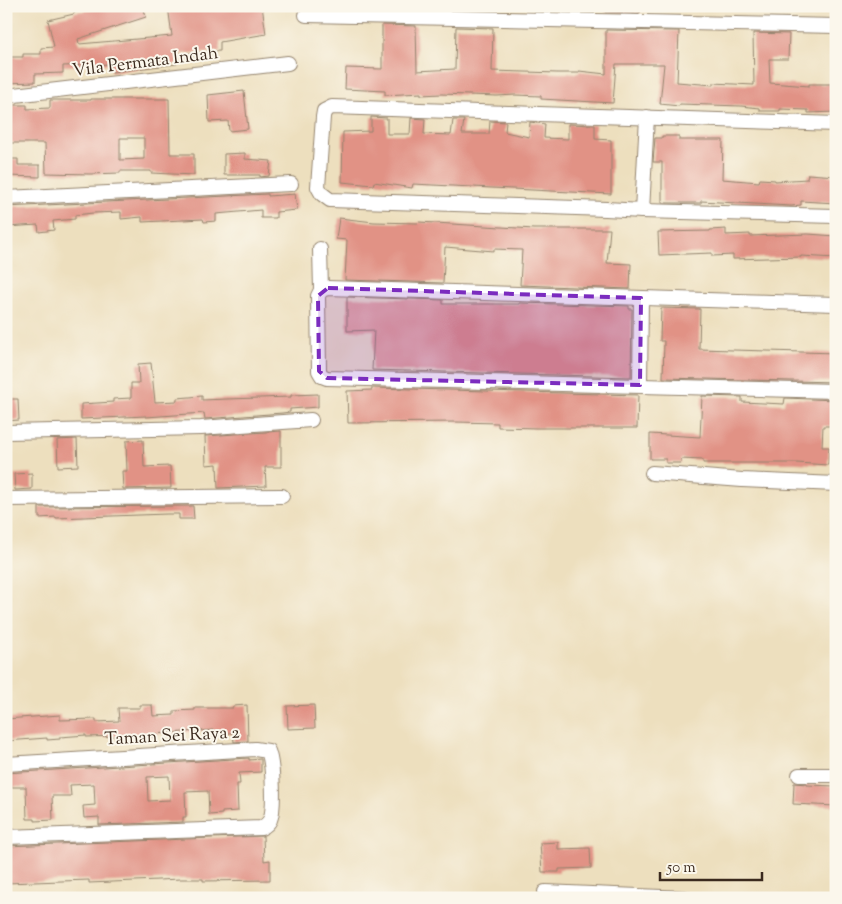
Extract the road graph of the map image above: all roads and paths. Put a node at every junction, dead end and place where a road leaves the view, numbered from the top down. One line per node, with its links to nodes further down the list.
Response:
1 (306, 15): 2 (street)
2 (836, 26)
3 (288, 63): 4 (street, Vila Permata Indah)
4 (6, 96)
5 (647, 117): 6 (street); 9 (street); 9 (street)
6 (836, 124)
7 (291, 184): 8 (street)
8 (6, 198)
9 (642, 211): 10 (street)
10 (836, 216)
11 (320, 248): 12 (street)
12 (321, 290): 13 (street); 15 (street)
13 (641, 298): 14 (street); 15 (street)
14 (836, 304)
15 (640, 385): 16 (street)
16 (836, 391)
17 (311, 420): 18 (street)
18 (6, 432)
19 (652, 473): 20 (street)
20 (836, 484)
21 (282, 496): 22 (street)
22 (6, 500)
23 (6, 764): 26 (street, Taman Sei Raya 2)
24 (799, 775): 25 (street)
25 (836, 775)
26 (6, 837)
27 (545, 892): 28 (street)
28 (685, 898)

